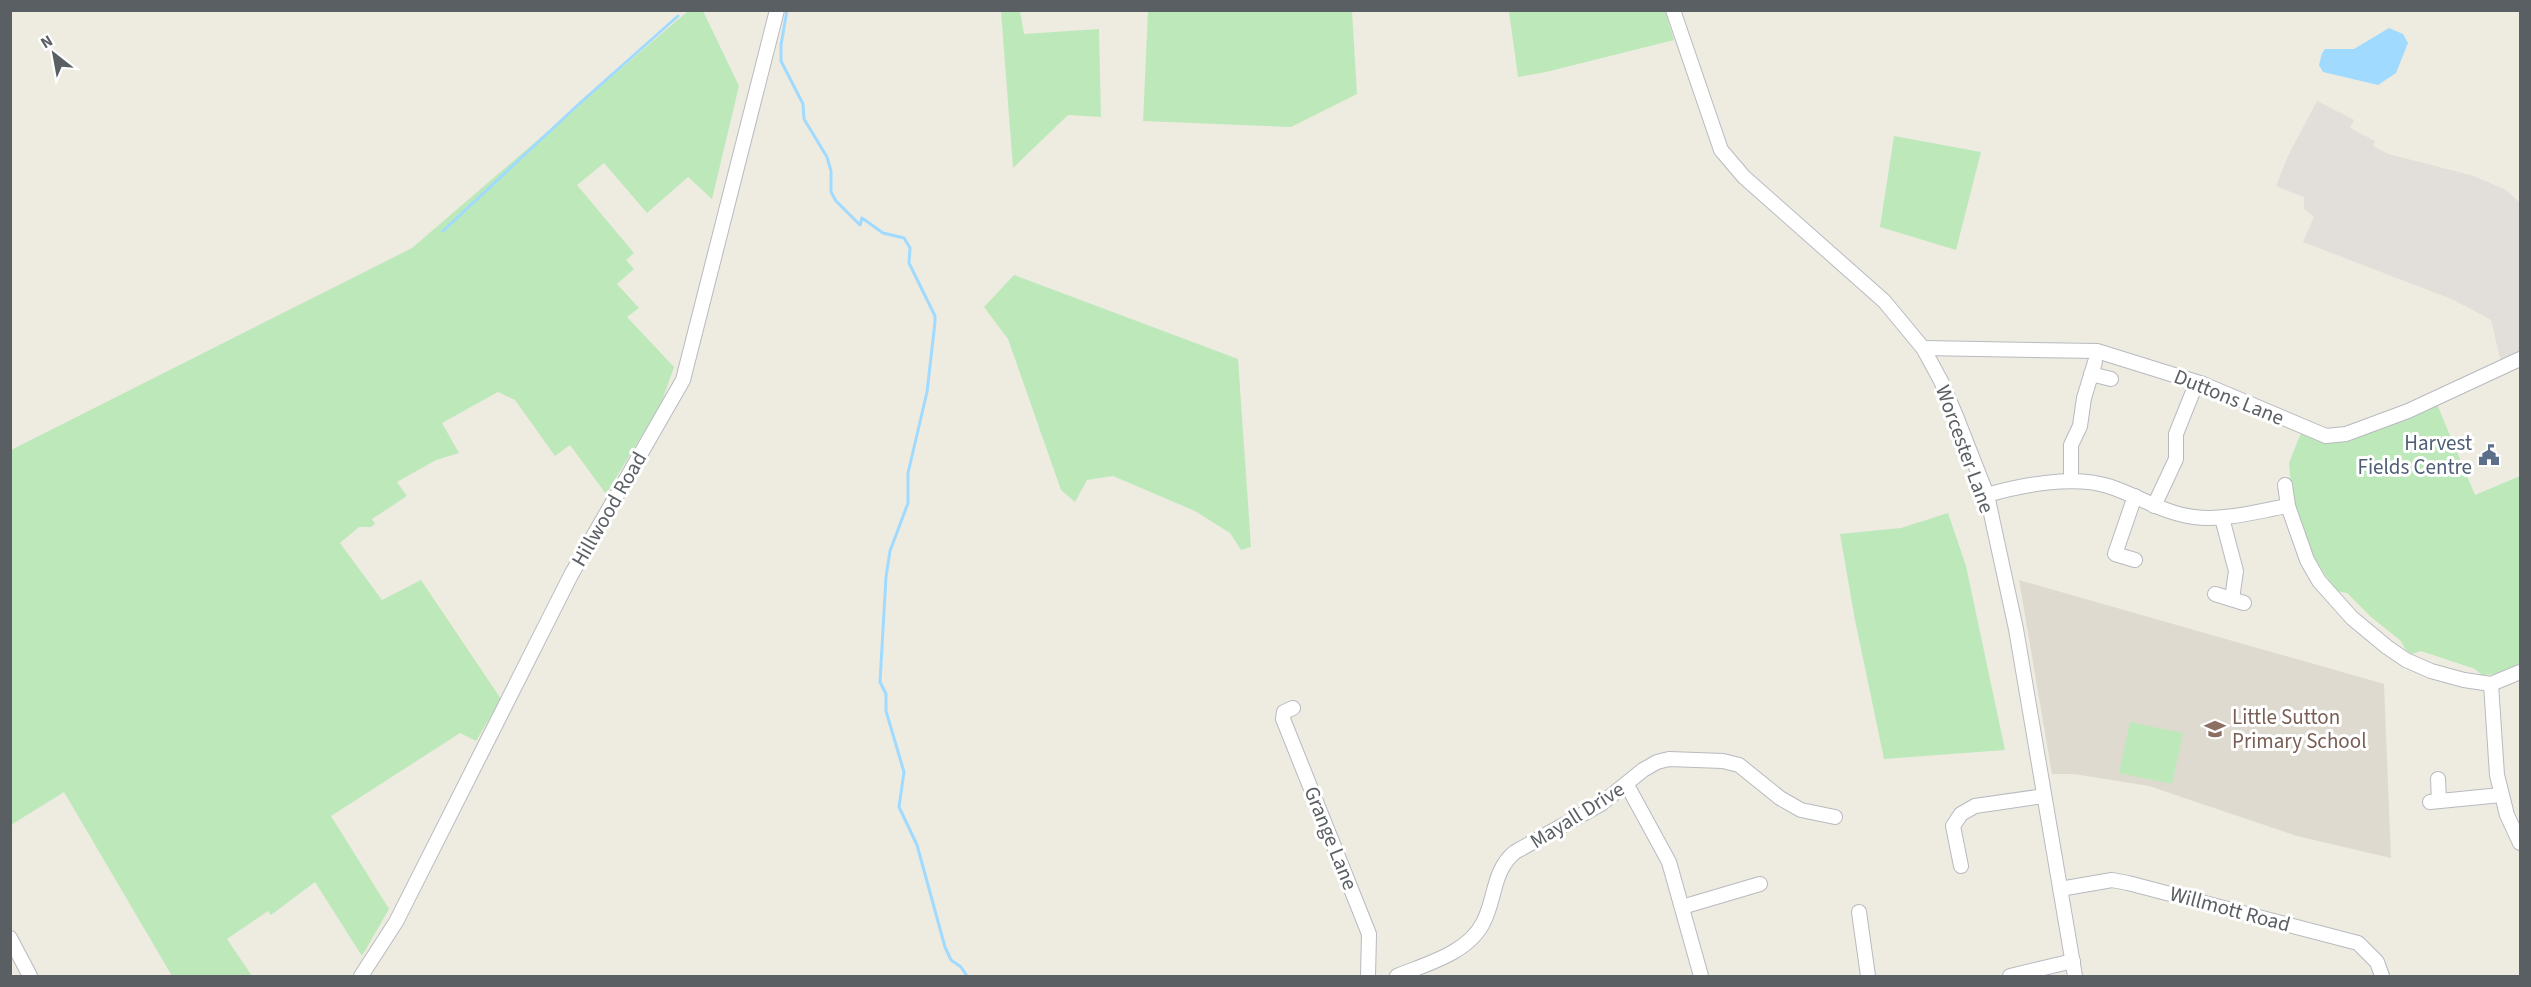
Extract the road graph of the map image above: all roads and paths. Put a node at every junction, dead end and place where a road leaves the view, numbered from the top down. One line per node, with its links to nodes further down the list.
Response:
1 (777, 10): 37 (street, Hillwood Road)
2 (1673, 10): 3 (street, Worcester Lane)
3 (1923, 348): 4 (street, Duttons Lane); 9 (street, Worcester Lane)
4 (2520, 359)
5 (2111, 379): 7 (street)
6 (2193, 402): 11 (street)
7 (2071, 480): 9 (street); 10 (street)
8 (2285, 485): 12 (street)
9 (1987, 495): 23 (street, Worcester Lane)
10 (2135, 496): 11 (street); 14 (street)
11 (2154, 506): 13 (street)
12 (2288, 506): 13 (street); 17 (street)
13 (2222, 518): 15 (street)
14 (2135, 560)
15 (2215, 594)
16 (2520, 672): 17 (street)
17 (2491, 684): 21 (street)
18 (1293, 708): 38 (street, Grange Lane)
19 (2438, 779): 21 (street)
20 (1627, 785): 24 (street, Mayall Drive); 30 (street); 39 (street, Mayall Drive)
21 (2501, 795): 26 (street)
22 (1805, 796): 24 (street)
23 (2044, 796): 27 (street); 29 (street, Worcester Lane)
24 (1801, 810): 25 (street, Mayall Drive)
25 (1835, 817)
26 (2520, 843)
27 (1975, 861)
28 (1760, 884): 30 (street)
29 (2060, 889): 35 (street, Worcester Lane); 44 (street, Willmott Road)
30 (1682, 907): 40 (street)
31 (1859, 912): 32 (street)
32 (1861, 930): 33 (street); 41 (street)
33 (1846, 932)
34 (10, 938): 36 (street)
35 (2073, 961): 42 (street); 43 (street, Worcester Lane)
36 (30, 976)
37 (362, 976)
38 (1368, 976)
39 (1397, 976)
40 (1701, 976)
41 (1868, 976)
42 (2010, 976)
43 (2075, 976)
44 (2382, 976)

